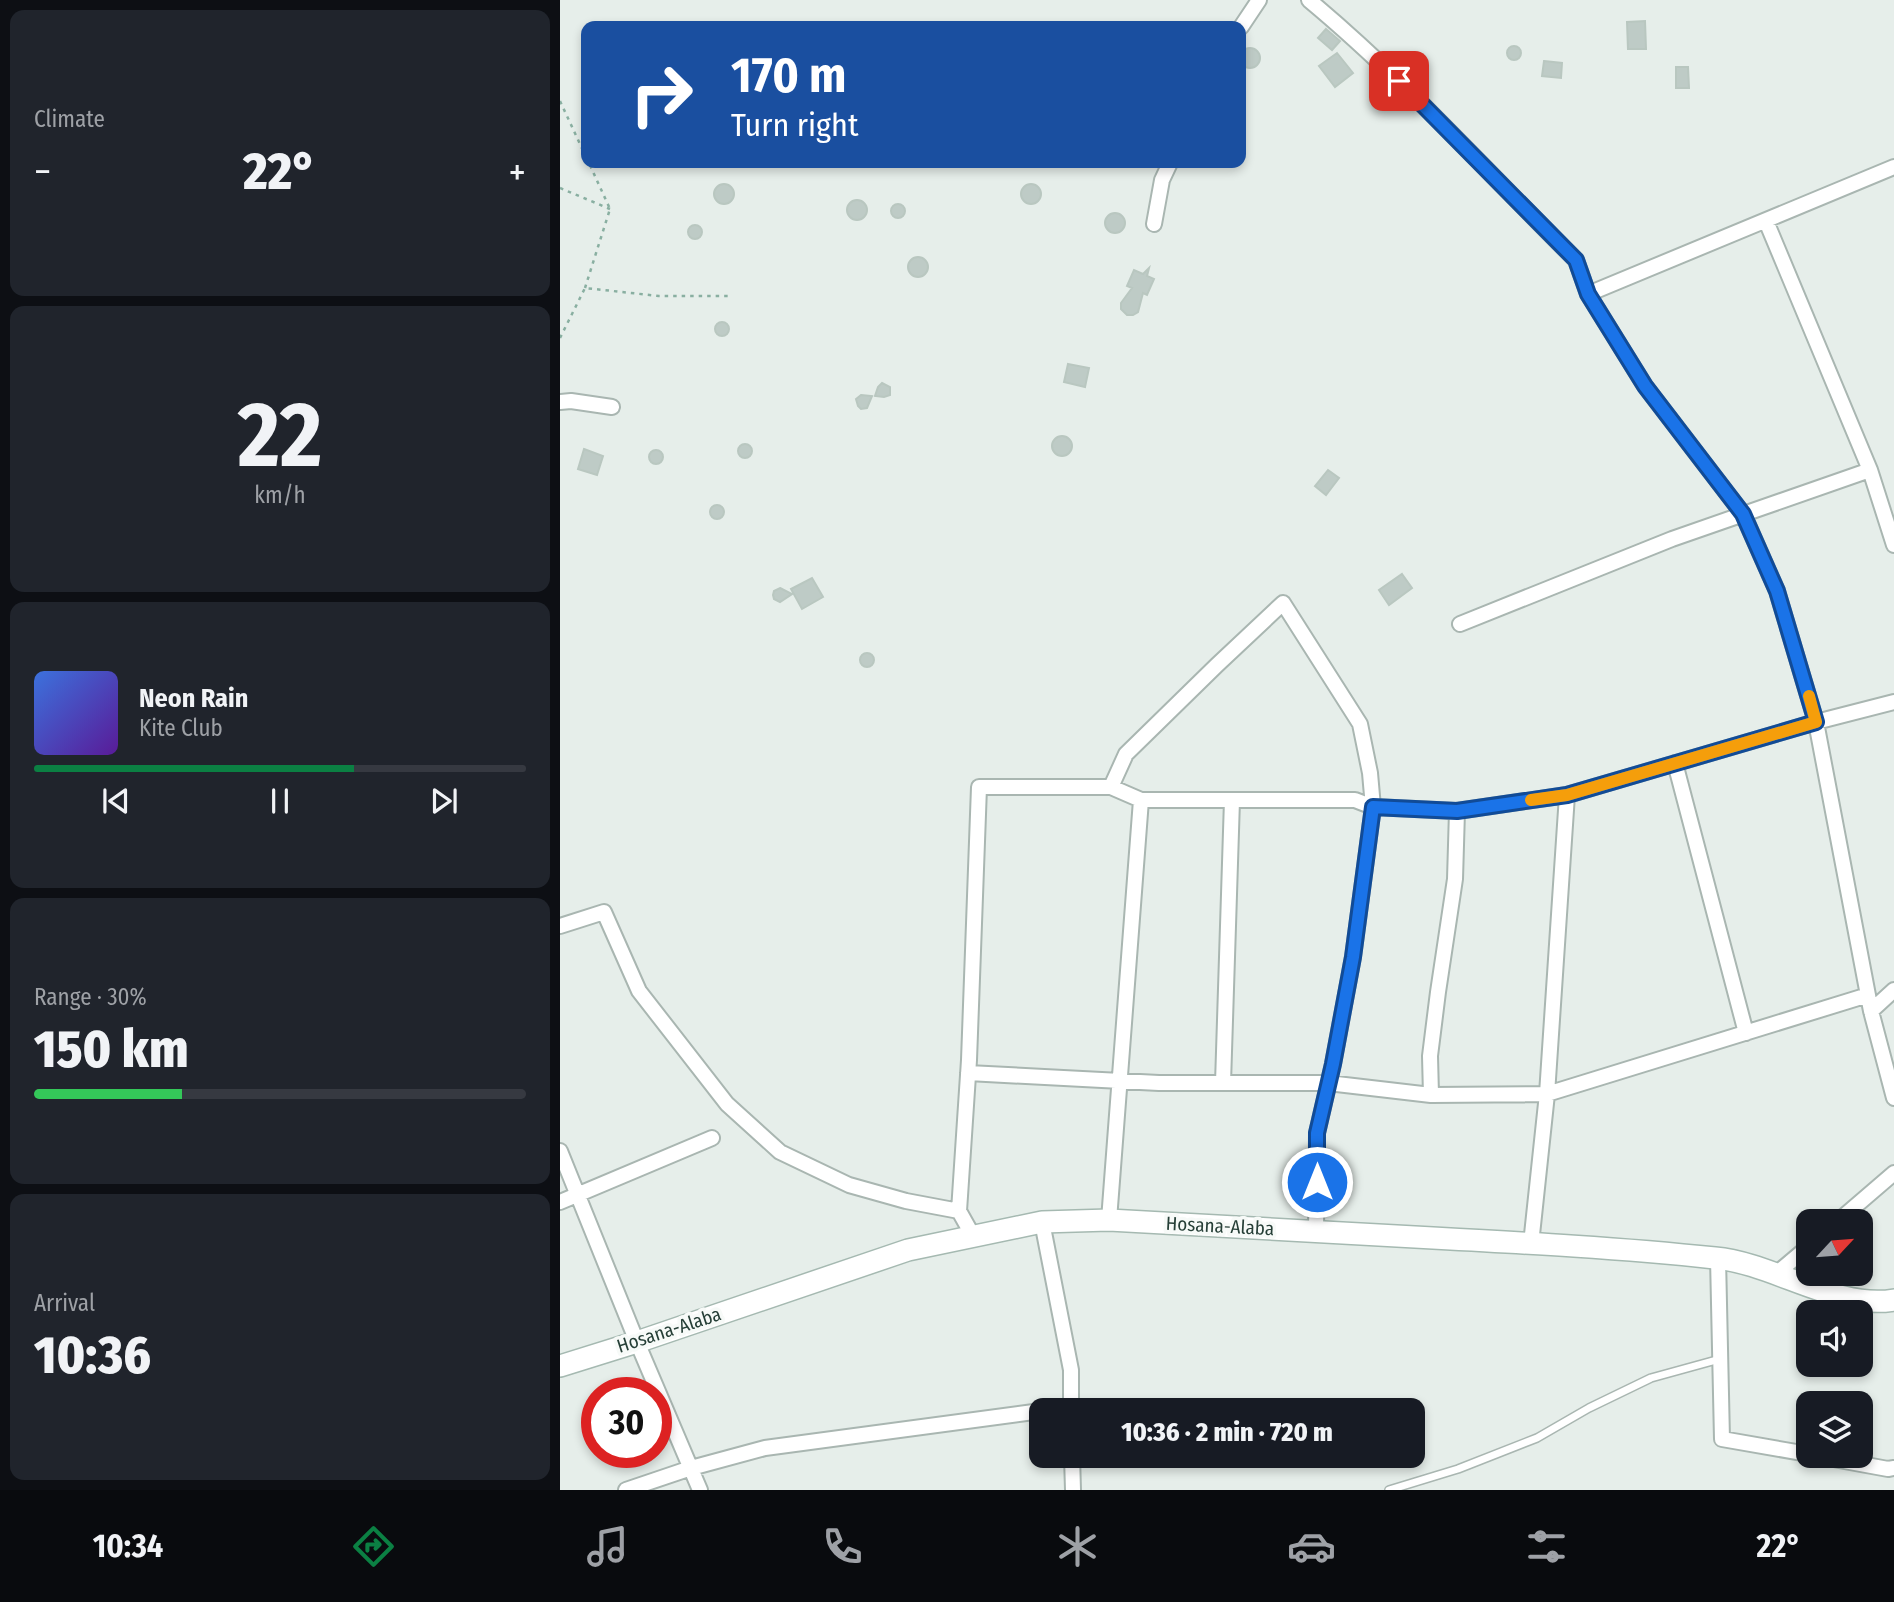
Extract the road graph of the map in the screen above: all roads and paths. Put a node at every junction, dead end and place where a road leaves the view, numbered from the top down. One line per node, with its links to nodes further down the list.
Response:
1 (1259, 0): 3 (street)
2 (1309, 0): 14 (street)
3 (1245, 21)
4 (560, 101): 5 (path)
5 (581, 146)
6 (1894, 167): 11 (street)
7 (591, 168): 10 (path)
8 (1168, 168): 12 (street)
9 (560, 188): 10 (path)
10 (610, 209): 13 (path)
11 (1766, 221): 14 (street); 19 (street)
12 (1154, 224)
13 (585, 288): 15 (path); 16 (path)
14 (1588, 294): 20 (street)
15 (729, 296)
16 (560, 338)
17 (560, 402): 18 (street)
18 (612, 407)
19 (1870, 470): 20 (street); 21 (street)
20 (1743, 514): 22 (street); 24 (street)
21 (1894, 545)
22 (1460, 624)
23 (1894, 702): 24 (street)
24 (1816, 722): 25 (street); 34 (street)
25 (1675, 763): 27 (street); 36 (street)
26 (1111, 787): 28 (street); 30 (street); 37 (street)
27 (1567, 795): 31 (street); 41 (street)
28 (1141, 800): 29 (street); 38 (street)
29 (1232, 800): 30 (street); 39 (street)
30 (1373, 807): 31 (street); 40 (street)
31 (1457, 811): 42 (street)
32 (560, 926): 50 (street)
33 (1894, 990): 35 (street)
34 (1868, 995): 35 (street); 36 (street)
35 (1871, 1011): 43 (street)
36 (1746, 1033): 41 (street)
37 (968, 1073): 38 (street); 50 (street)
38 (1121, 1081): 39 (street); 51 (street)
39 (1223, 1083): 40 (street)
40 (1328, 1083): 42 (street); 53 (street)
41 (1547, 1094): 42 (street); 55 (street)
42 (1431, 1095)
43 (1894, 1098)
44 (712, 1138): 47 (street)
45 (560, 1151): 47 (street)
46 (1894, 1173): 49 (street)
47 (579, 1195): 48 (street); 60 (street)
48 (560, 1202)
49 (1853, 1209)
50 (959, 1211): 54 (street)
51 (1109, 1220): 52 (main road, Hosana-Alaba); 53 (main road, Hosana-Alaba)
52 (1042, 1222): 54 (main road, Hosana-Alaba); 63 (street)
53 (1317, 1232): 55 (main road, Hosana-Alaba)
54 (973, 1236): 60 (main road, Hosana-Alaba)
55 (1531, 1244): 57 (main road, Hosana-Alaba)
56 (1796, 1257): 58 (street)
57 (1718, 1258): 58 (main road, Hosana-Alaba); 61 (street)
58 (1776, 1274): 59 (main road, Hosana-Alaba)
59 (1894, 1300)
60 (637, 1342): 62 (main road, Hosana-Alaba); 67 (street)
61 (1721, 1359): 65 (street); 73 (lane)
62 (560, 1366)
63 (1071, 1398)
64 (1029, 1413): 67 (street)
65 (1796, 1452)
66 (1873, 1466): 69 (street)
67 (691, 1468): 70 (street); 71 (street)
68 (1072, 1468): 72 (street)
69 (1894, 1468)
70 (626, 1490)
71 (700, 1490)
72 (1073, 1490)
73 (1389, 1490)

